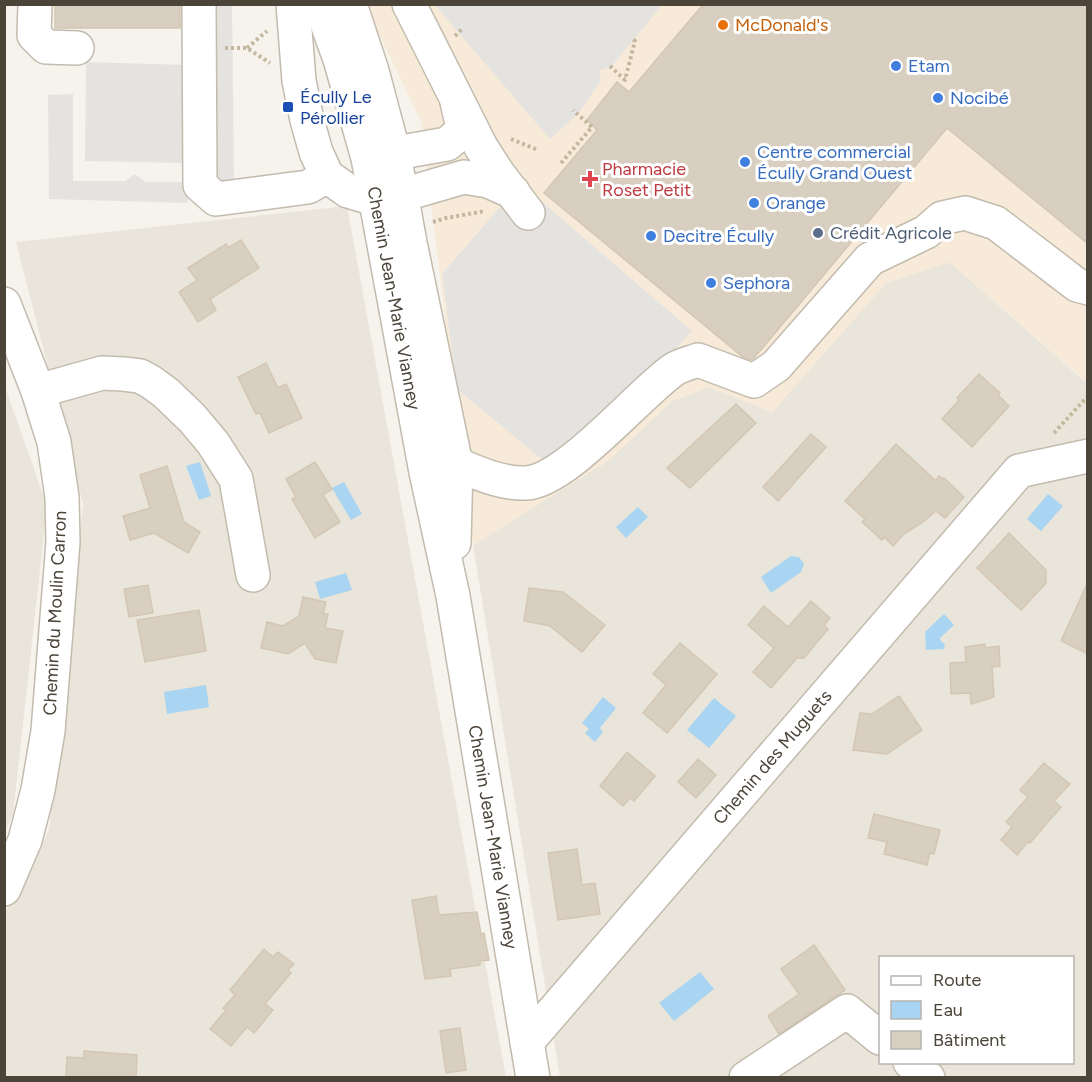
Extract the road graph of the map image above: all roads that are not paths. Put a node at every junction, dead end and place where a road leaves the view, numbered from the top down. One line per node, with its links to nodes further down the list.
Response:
1 (35, 4): 7 (street)
2 (199, 4): 11 (street)
3 (293, 4): 11 (street)
4 (320, 4): 10 (street, Chemin Jean-Marie Vianney)
5 (350, 4): 10 (street, Chemin Jean-Marie Vianney)
6 (409, 4): 8 (street)
7 (77, 48)
8 (456, 98): 9 (street); 10 (street)
9 (481, 147): 12 (street); 12 (street)
10 (381, 156): 13 (street, Chemin Jean-Marie Vianney)
11 (327, 176): 13 (street)
12 (464, 177): 13 (street)
13 (389, 197): 18 (street, Chemin Jean-Marie Vianney); 20 (street, Chemin Jean-Marie Vianney)
14 (1088, 288): 18 (street)
15 (4, 304): 16 (street, Chemin du Moulin Carron)
16 (24, 378): 19 (street); 21 (street, Chemin du Moulin Carron)
17 (1088, 456): 23 (street, Chemin des Muguets)
18 (456, 464): 20 (street, Chemin Jean-Marie Vianney)
19 (253, 575)
20 (453, 596): 23 (street, Chemin Jean-Marie Vianney)
21 (4, 890)
22 (879, 1037): 26 (street)
23 (527, 1042): 25 (street, Chemin Jean-Marie Vianney)
24 (912, 1064): 27 (street)
25 (533, 1077)
26 (746, 1077)
27 (928, 1077)

